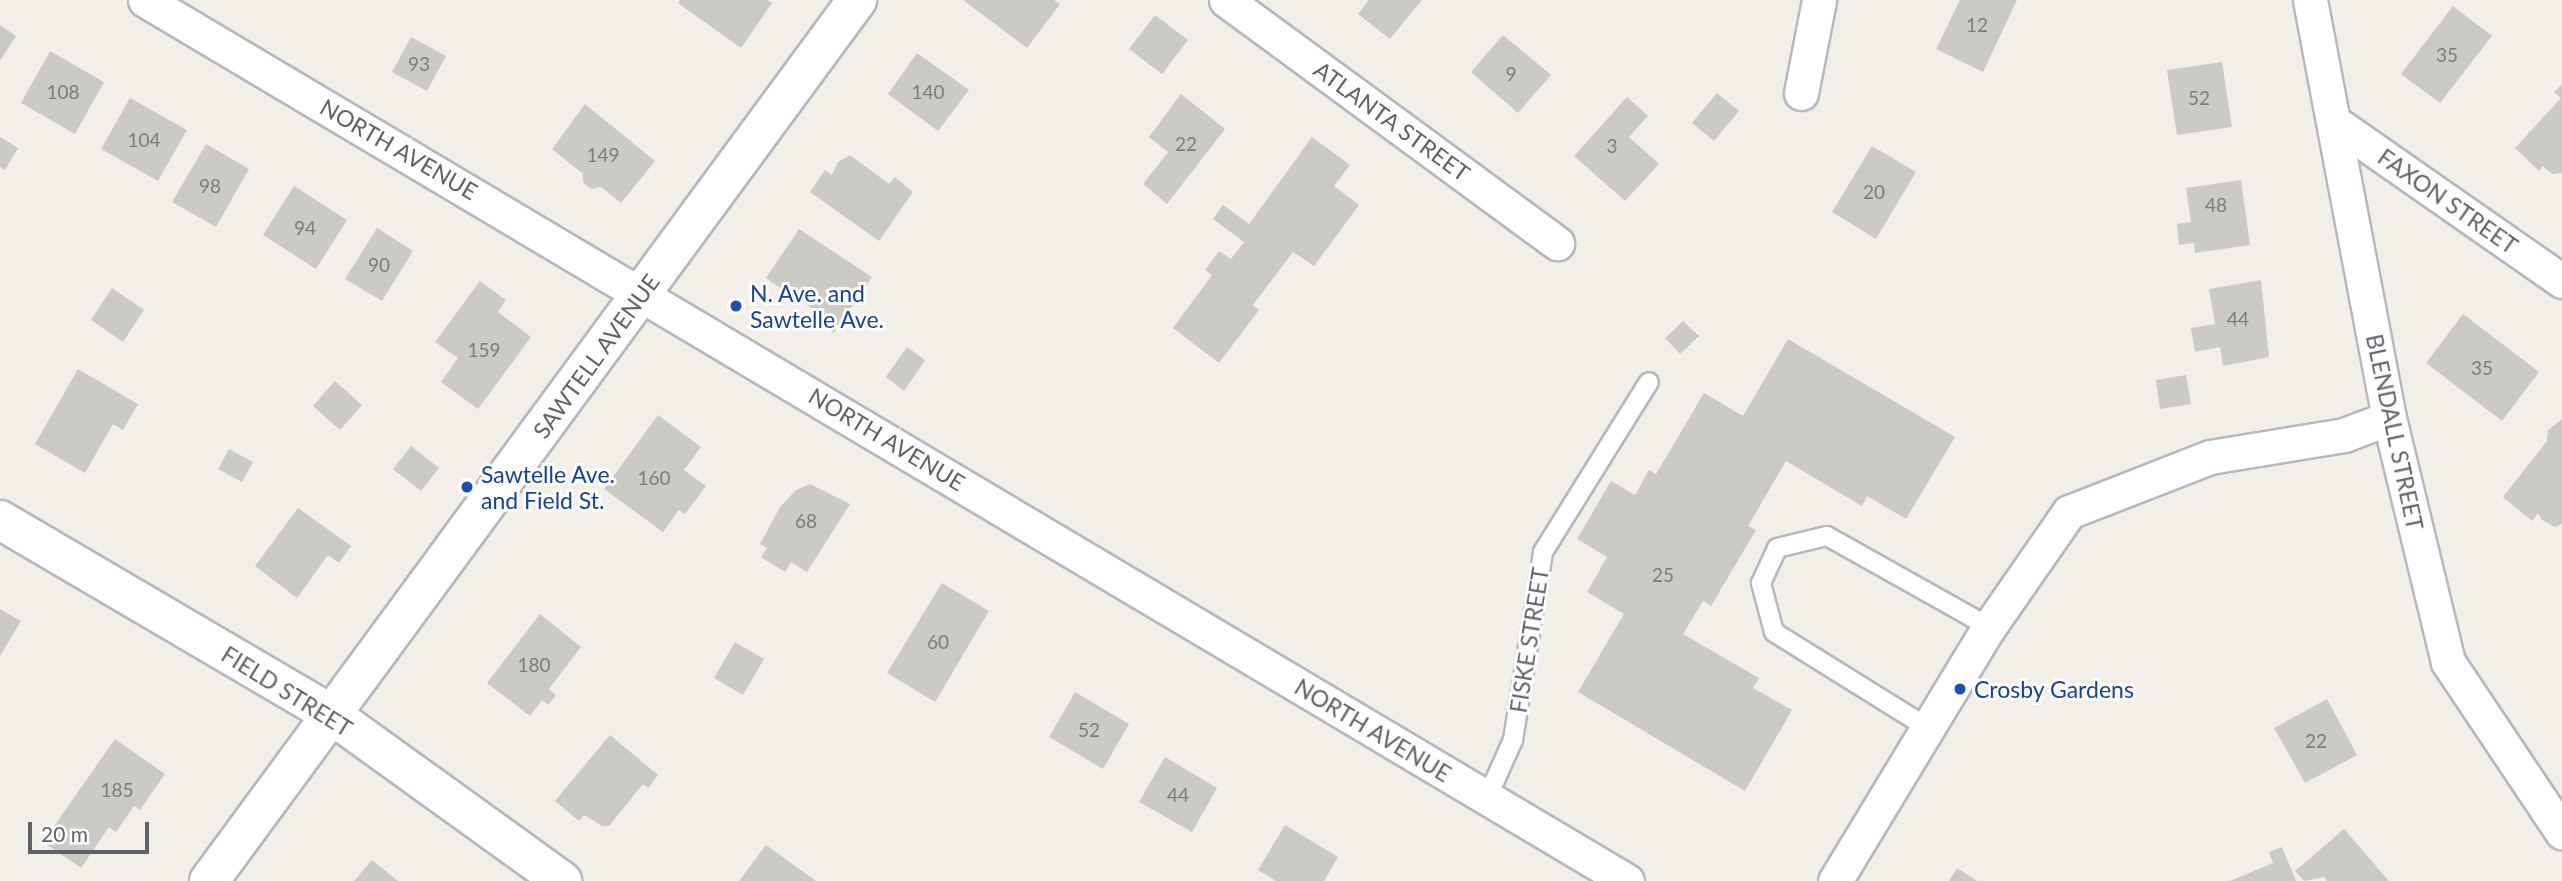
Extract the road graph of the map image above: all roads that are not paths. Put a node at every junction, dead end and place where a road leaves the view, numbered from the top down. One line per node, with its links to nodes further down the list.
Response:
1 (145, 0): 10 (street, NORTH AVENUE)
2 (858, 0): 10 (street, SAWTELL AVENUE)
3 (1226, 0): 8 (street, ATLANTA STREET)
4 (1819, 0): 6 (street)
5 (2310, 0): 7 (street, BLENDALL STREET)
6 (1801, 93)
7 (2334, 122): 9 (street, FAXON STREET); 12 (street, BLENDALL STREET)
8 (1557, 243)
9 (2562, 281)
10 (643, 293): 15 (street, SAWTELL AVENUE); 17 (street, NORTH AVENUE)
11 (1649, 382): 17 (lane, FISKE STREET)
12 (2389, 418): 14 (street); 18 (street, BLENDALL STREET)
13 (0, 520): 15 (street, FIELD STREET)
14 (1989, 627): 16 (street); 16 (lane)
15 (332, 715): 19 (street, SAWTELL AVENUE); 20 (street, FIELD STREET)
16 (1928, 729): 22 (street)
17 (1487, 797): 21 (street, NORTH AVENUE)
18 (2562, 832)
19 (209, 881)
20 (562, 881)
21 (1626, 881)
22 (1835, 881)

